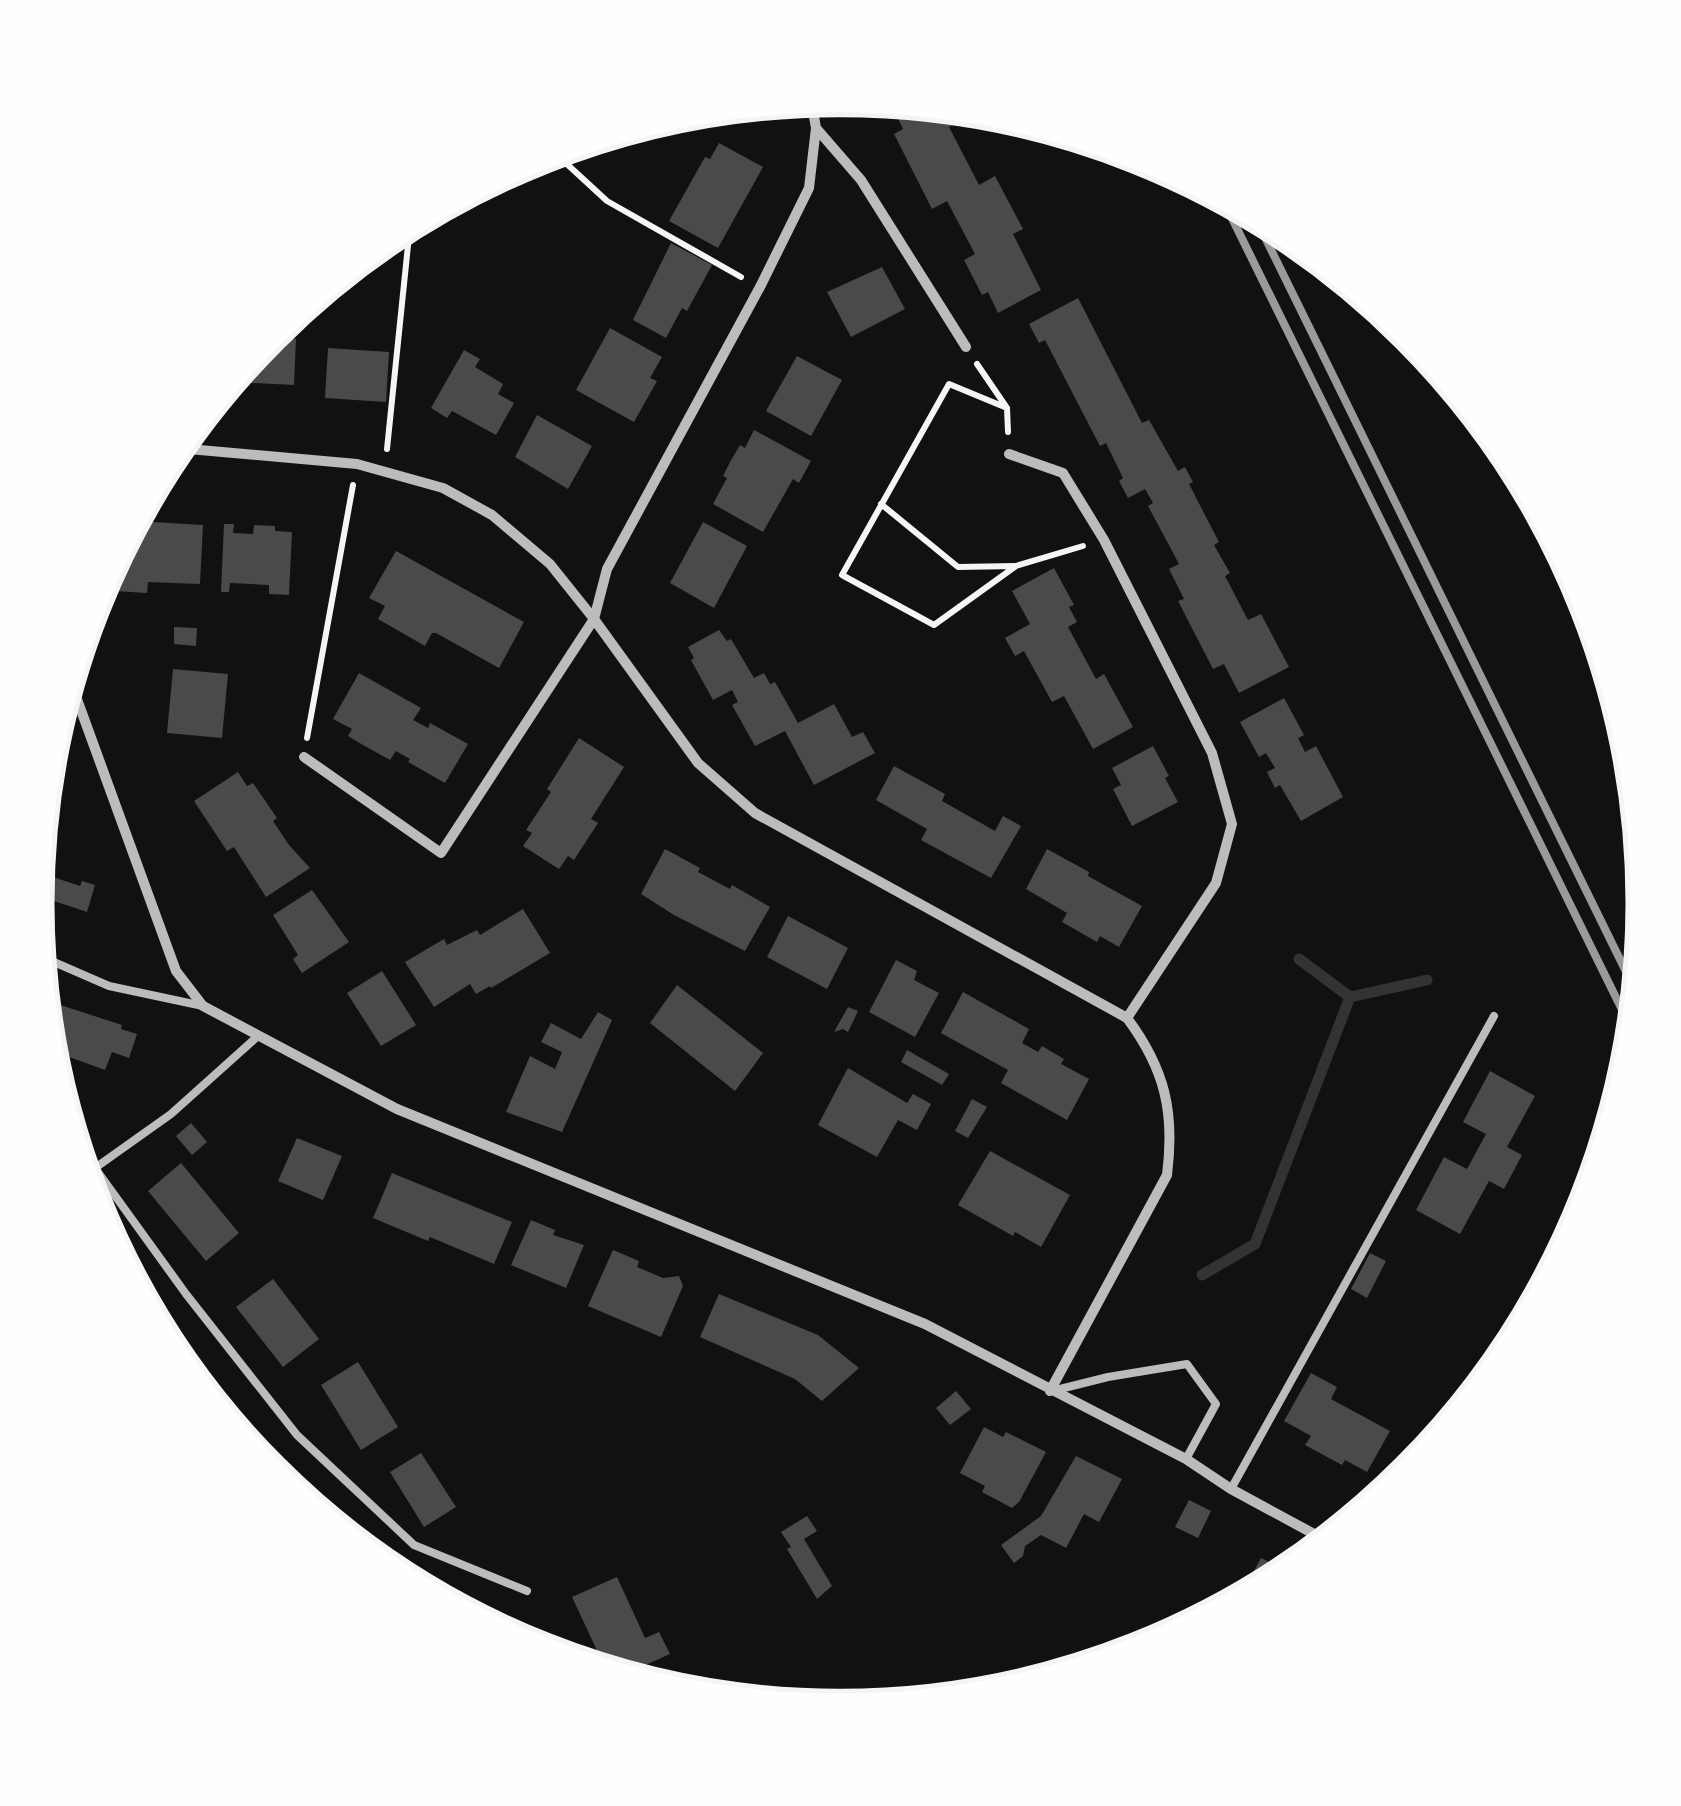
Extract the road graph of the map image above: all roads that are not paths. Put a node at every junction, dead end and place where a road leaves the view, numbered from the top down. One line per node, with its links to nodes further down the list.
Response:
1 (814, 116): 2 (street)
2 (816, 128): 3 (street); 6 (street)
3 (966, 347)
4 (196, 450): 6 (street)
5 (1009, 454): 12 (street)
6 (594, 619): 8 (street); 12 (street)
7 (78, 703): 10 (street)
8 (304, 757)
9 (55, 962): 10 (lane)
10 (202, 1006): 13 (street)
11 (1494, 1016): 18 (lane)
12 (1127, 1018): 16 (street)
13 (258, 1036): 14 (lane); 16 (street)
14 (98, 1166)
15 (103, 1180): 20 (lane)
16 (1050, 1392): 17 (street); 17 (lane)
17 (1186, 1459): 18 (street)
18 (1230, 1489): 19 (street)
19 (1312, 1534)
20 (526, 1591)

